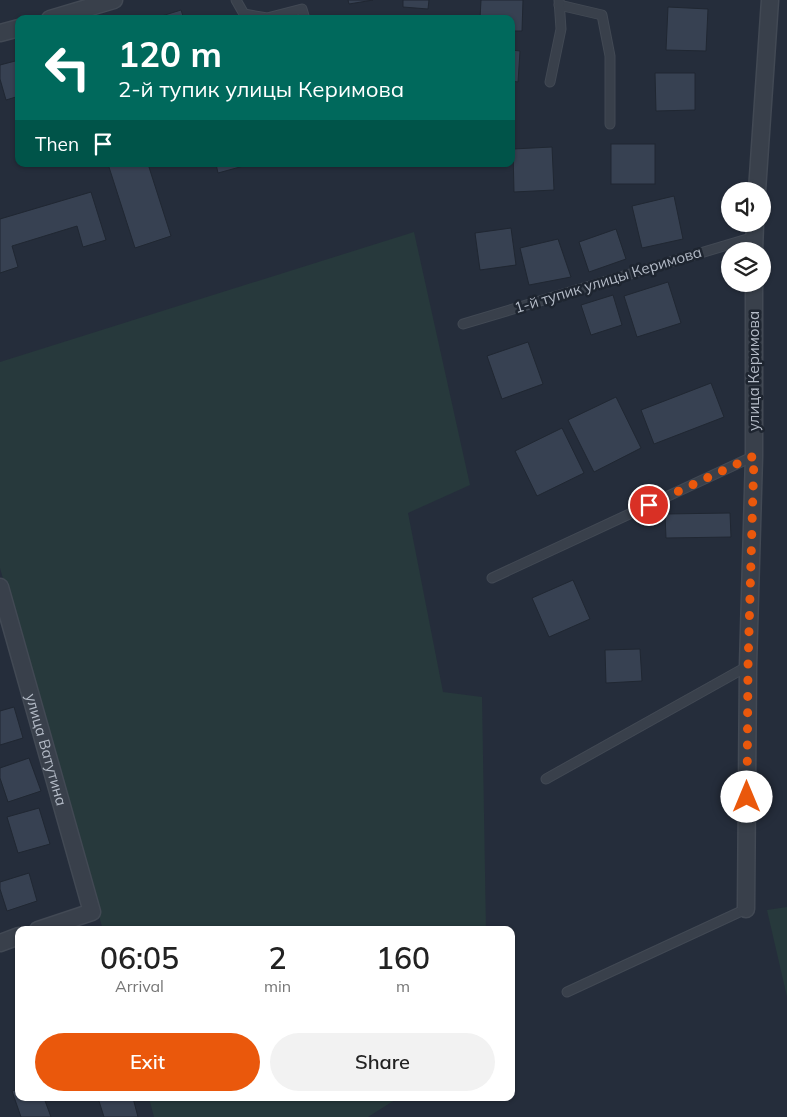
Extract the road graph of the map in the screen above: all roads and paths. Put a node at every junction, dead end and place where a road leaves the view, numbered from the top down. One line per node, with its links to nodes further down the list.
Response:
1 (114, 0): 5 (street)
2 (236, 0): 6 (lane)
3 (770, 0): 13 (street)
4 (559, 3): 11 (lane); 12 (lane)
5 (63, 15)
6 (250, 15)
7 (279, 15): 8 (lane)
8 (304, 15)
9 (15, 29): 10 (street)
10 (0, 34)
11 (550, 82)
12 (610, 124)
13 (758, 182)
14 (754, 237): 16 (lane, 1-й тупик улицы Керимова)
15 (754, 292): 17 (street, улица Керимова)
16 (463, 324)
17 (754, 456): 18 (lane); 20 (street, улица Керимова)
18 (492, 578)
19 (2, 597): 23 (street, улица Ватутина)
20 (748, 666): 21 (lane); 22 (street, улица Керимова)
21 (546, 779)
22 (746, 909): 26 (lane)
23 (50, 926)
24 (15, 937): 25 (street)
25 (0, 943)
26 (567, 992)

